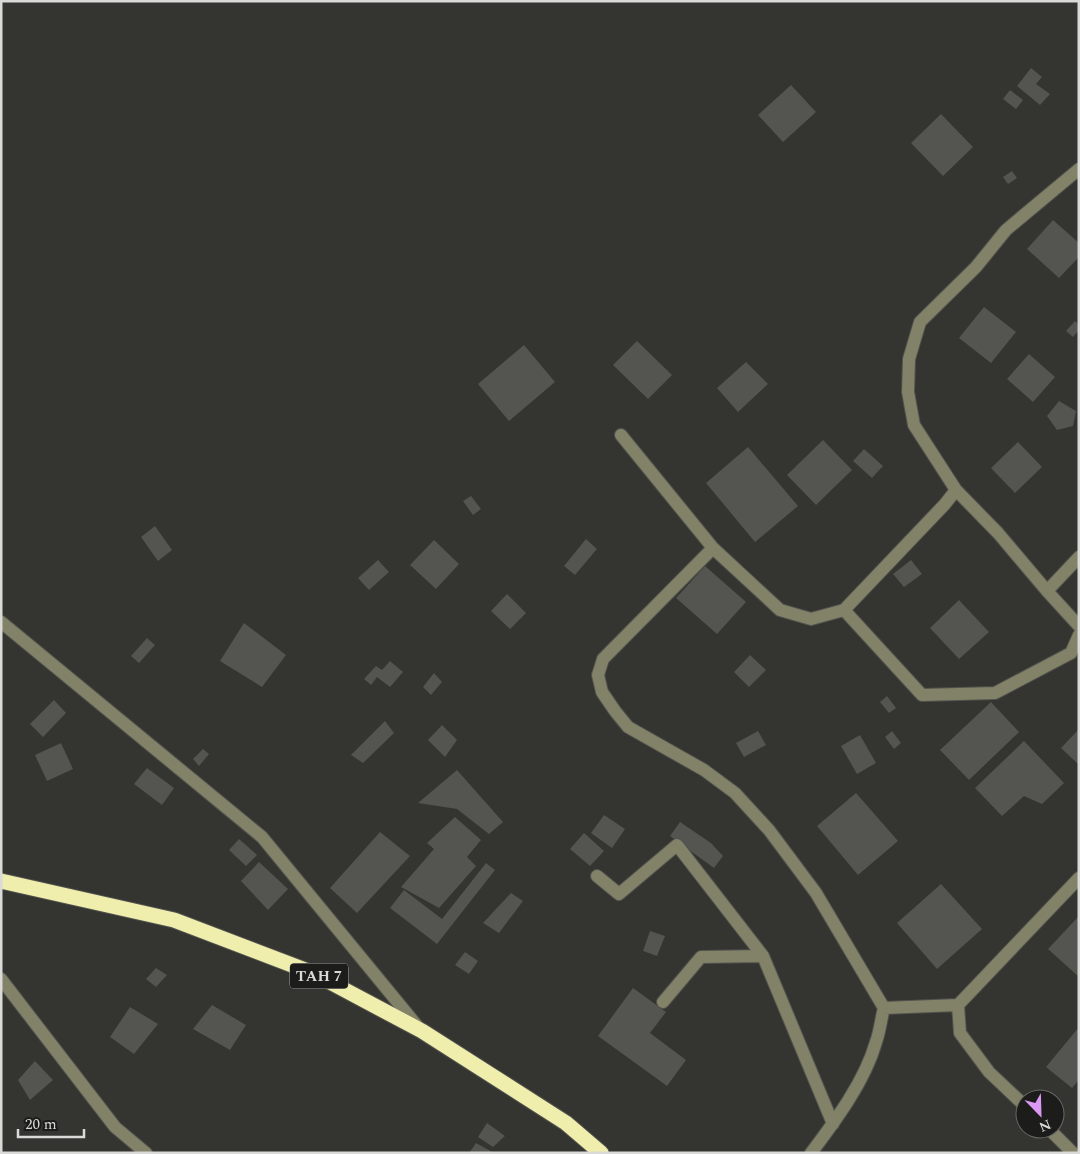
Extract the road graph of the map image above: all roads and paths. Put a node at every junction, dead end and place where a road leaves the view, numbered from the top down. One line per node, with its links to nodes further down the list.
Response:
1 (1079, 169): 3 (street)
2 (621, 435): 4 (street)
3 (956, 490): 6 (street); 7 (street)
4 (713, 548): 7 (street); 18 (street)
5 (1079, 557): 6 (street)
6 (1047, 591): 9 (street)
7 (844, 610): 10 (street)
8 (4, 626): 19 (street)
9 (1079, 626)
10 (1079, 635)
11 (597, 876): 14 (street)
12 (1079, 878): 17 (street)
13 (1, 881): 19 (highway, TAH 7)
14 (763, 956): 16 (street); 21 (street)
15 (1, 978): 23 (street)
16 (663, 1002)
17 (958, 1005): 18 (street); 20 (street)
18 (884, 1008): 21 (street)
19 (422, 1031): 24 (highway, TAH 7)
20 (1015, 1097)
21 (833, 1124): 25 (street)
22 (1058, 1139): 26 (street)
23 (146, 1153)
24 (601, 1153)
25 (811, 1153)
26 (1073, 1153)

